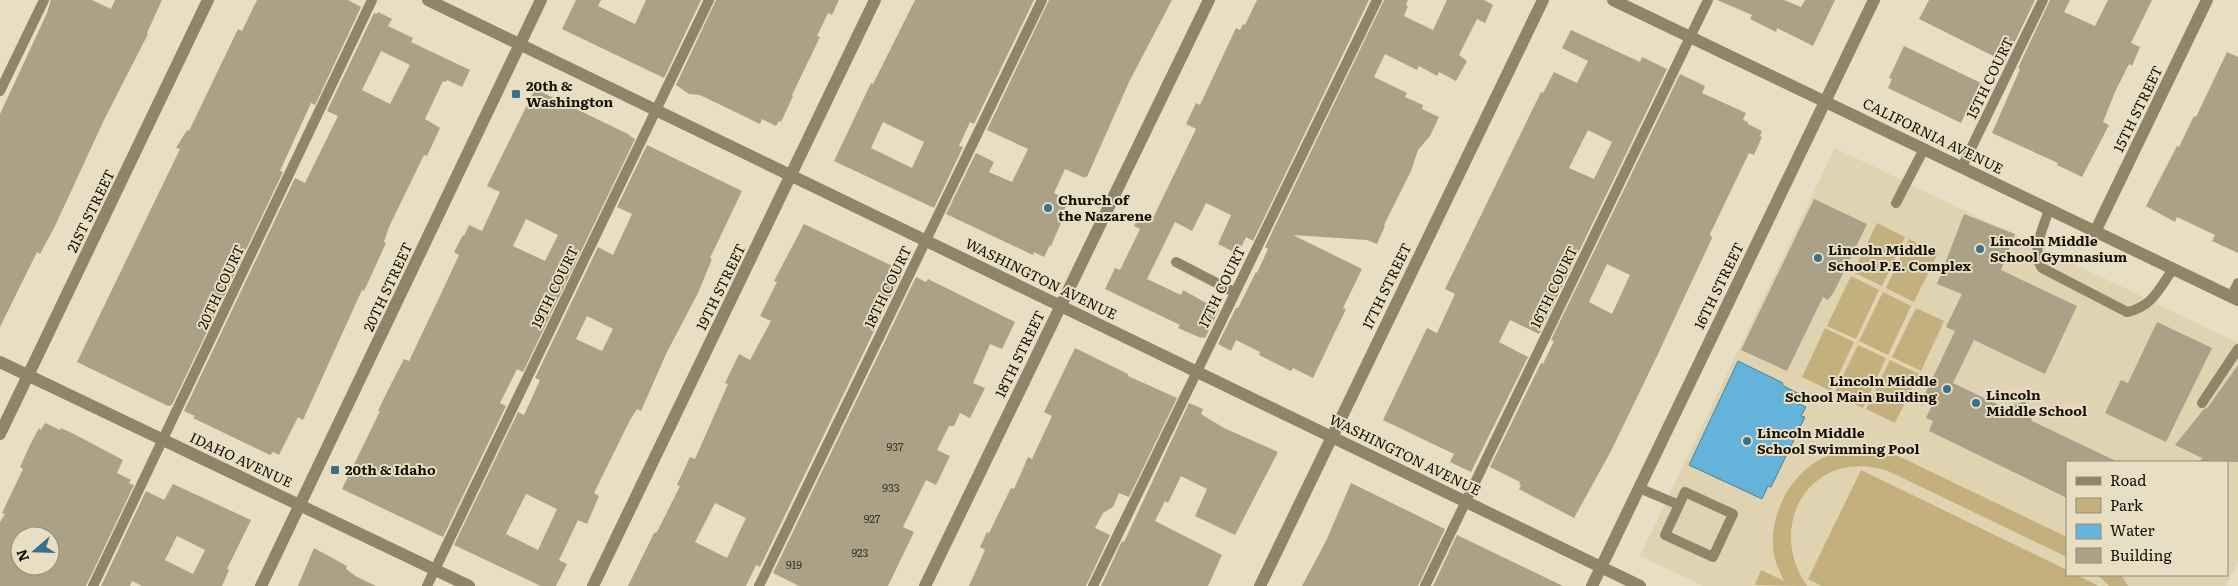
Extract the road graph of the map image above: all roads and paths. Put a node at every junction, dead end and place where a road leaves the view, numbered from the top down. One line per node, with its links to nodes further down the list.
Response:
1 (44, 0): 19 (lane)
2 (208, 0): 38 (street, 21ST STREET)
3 (372, 0): 42 (lane, 20TH COURT)
4 (428, 0): 18 (street, WASHINGTON AVENUE)
5 (541, 0): 18 (street, 20TH STREET)
6 (709, 0): 21 (lane, 19TH COURT)
7 (875, 0): 24 (street, 19TH STREET)
8 (1042, 0): 28 (lane, 18TH COURT)
9 (1209, 0): 34 (street, 18TH STREET)
10 (1377, 0): 32 (lane, 17TH COURT)
11 (1543, 0): 41 (street, 17TH STREET)
12 (1614, 0): 17 (street, CALIFORNIA AVENUE)
13 (1708, 0): 17 (lane, 16TH COURT)
14 (1874, 0): 20 (street, 16TH STREET)
15 (2042, 0): 23 (lane, 15TH COURT)
16 (2208, 0): 27 (street, 15TH STREET)
17 (1690, 36): 20 (street, CALIFORNIA AVENUE); 44 (lane, 16TH COURT)
18 (520, 45): 21 (street, WASHINGTON AVENUE); 45 (street, 20TH STREET)
19 (0, 91)
20 (1825, 101): 22 (street, CALIFORNIA AVENUE); 43 (street, 16TH STREET)
21 (656, 110): 24 (street, WASHINGTON AVENUE); 48 (lane, 19TH COURT)
22 (1924, 149): 23 (street, CALIFORNIA AVENUE); 25 (lane)
23 (1962, 167): 26 (street, CALIFORNIA AVENUE)
24 (792, 175): 28 (street, WASHINGTON AVENUE); 53 (street, 19TH STREET)
25 (1896, 203)
26 (2049, 209): 27 (street, CALIFORNIA AVENUE); 30 (lane)
27 (2096, 232): 30 (street, CALIFORNIA AVENUE)
28 (926, 240): 34 (street, WASHINGTON AVENUE); 54 (lane, 18TH COURT)
29 (1176, 262): 32 (lane)
30 (2173, 269): 33 (street, CALIFORNIA AVENUE)
31 (2238, 283): 33 (lane)
32 (1234, 292): 37 (lane, 17TH COURT)
33 (2234, 299)
34 (1060, 305): 37 (street, WASHINGTON AVENUE); 55 (street, 18TH STREET)
35 (2238, 349): 39 (lane)
36 (0, 362): 38 (street, IDAHO AVENUE)
37 (1196, 370): 41 (street, WASHINGTON AVENUE); 56 (lane, 17TH COURT)
38 (29, 375): 40 (street, 21ST STREET); 42 (street, IDAHO AVENUE)
39 (2202, 403)
40 (0, 434)
41 (1331, 435): 44 (street, WASHINGTON AVENUE); 57 (street, 17TH STREET)
42 (163, 440): 45 (street, IDAHO AVENUE); 49 (lane, 20TH COURT)
43 (1639, 488): 46 (lane); 47 (street, 16TH STREET)
44 (1466, 501): 47 (street, WASHINGTON AVENUE); 58 (lane, 16TH COURT)
45 (302, 504): 48 (street, IDAHO AVENUE); 50 (street, 20TH STREET)
46 (1679, 505): 46 (lane)
47 (1601, 568): 59 (street, 16TH STREET); 60 (street, WASHINGTON AVENUE)
48 (435, 569): 51 (lane, 19TH COURT); 52 (street, IDAHO AVENUE)
49 (92, 586)
50 (261, 586)
51 (427, 586)
52 (469, 586)
53 (593, 586)
54 (759, 586)
55 (925, 586)
56 (1092, 586)
57 (1260, 586)
58 (1425, 586)
59 (1592, 586)
60 (1640, 586)

